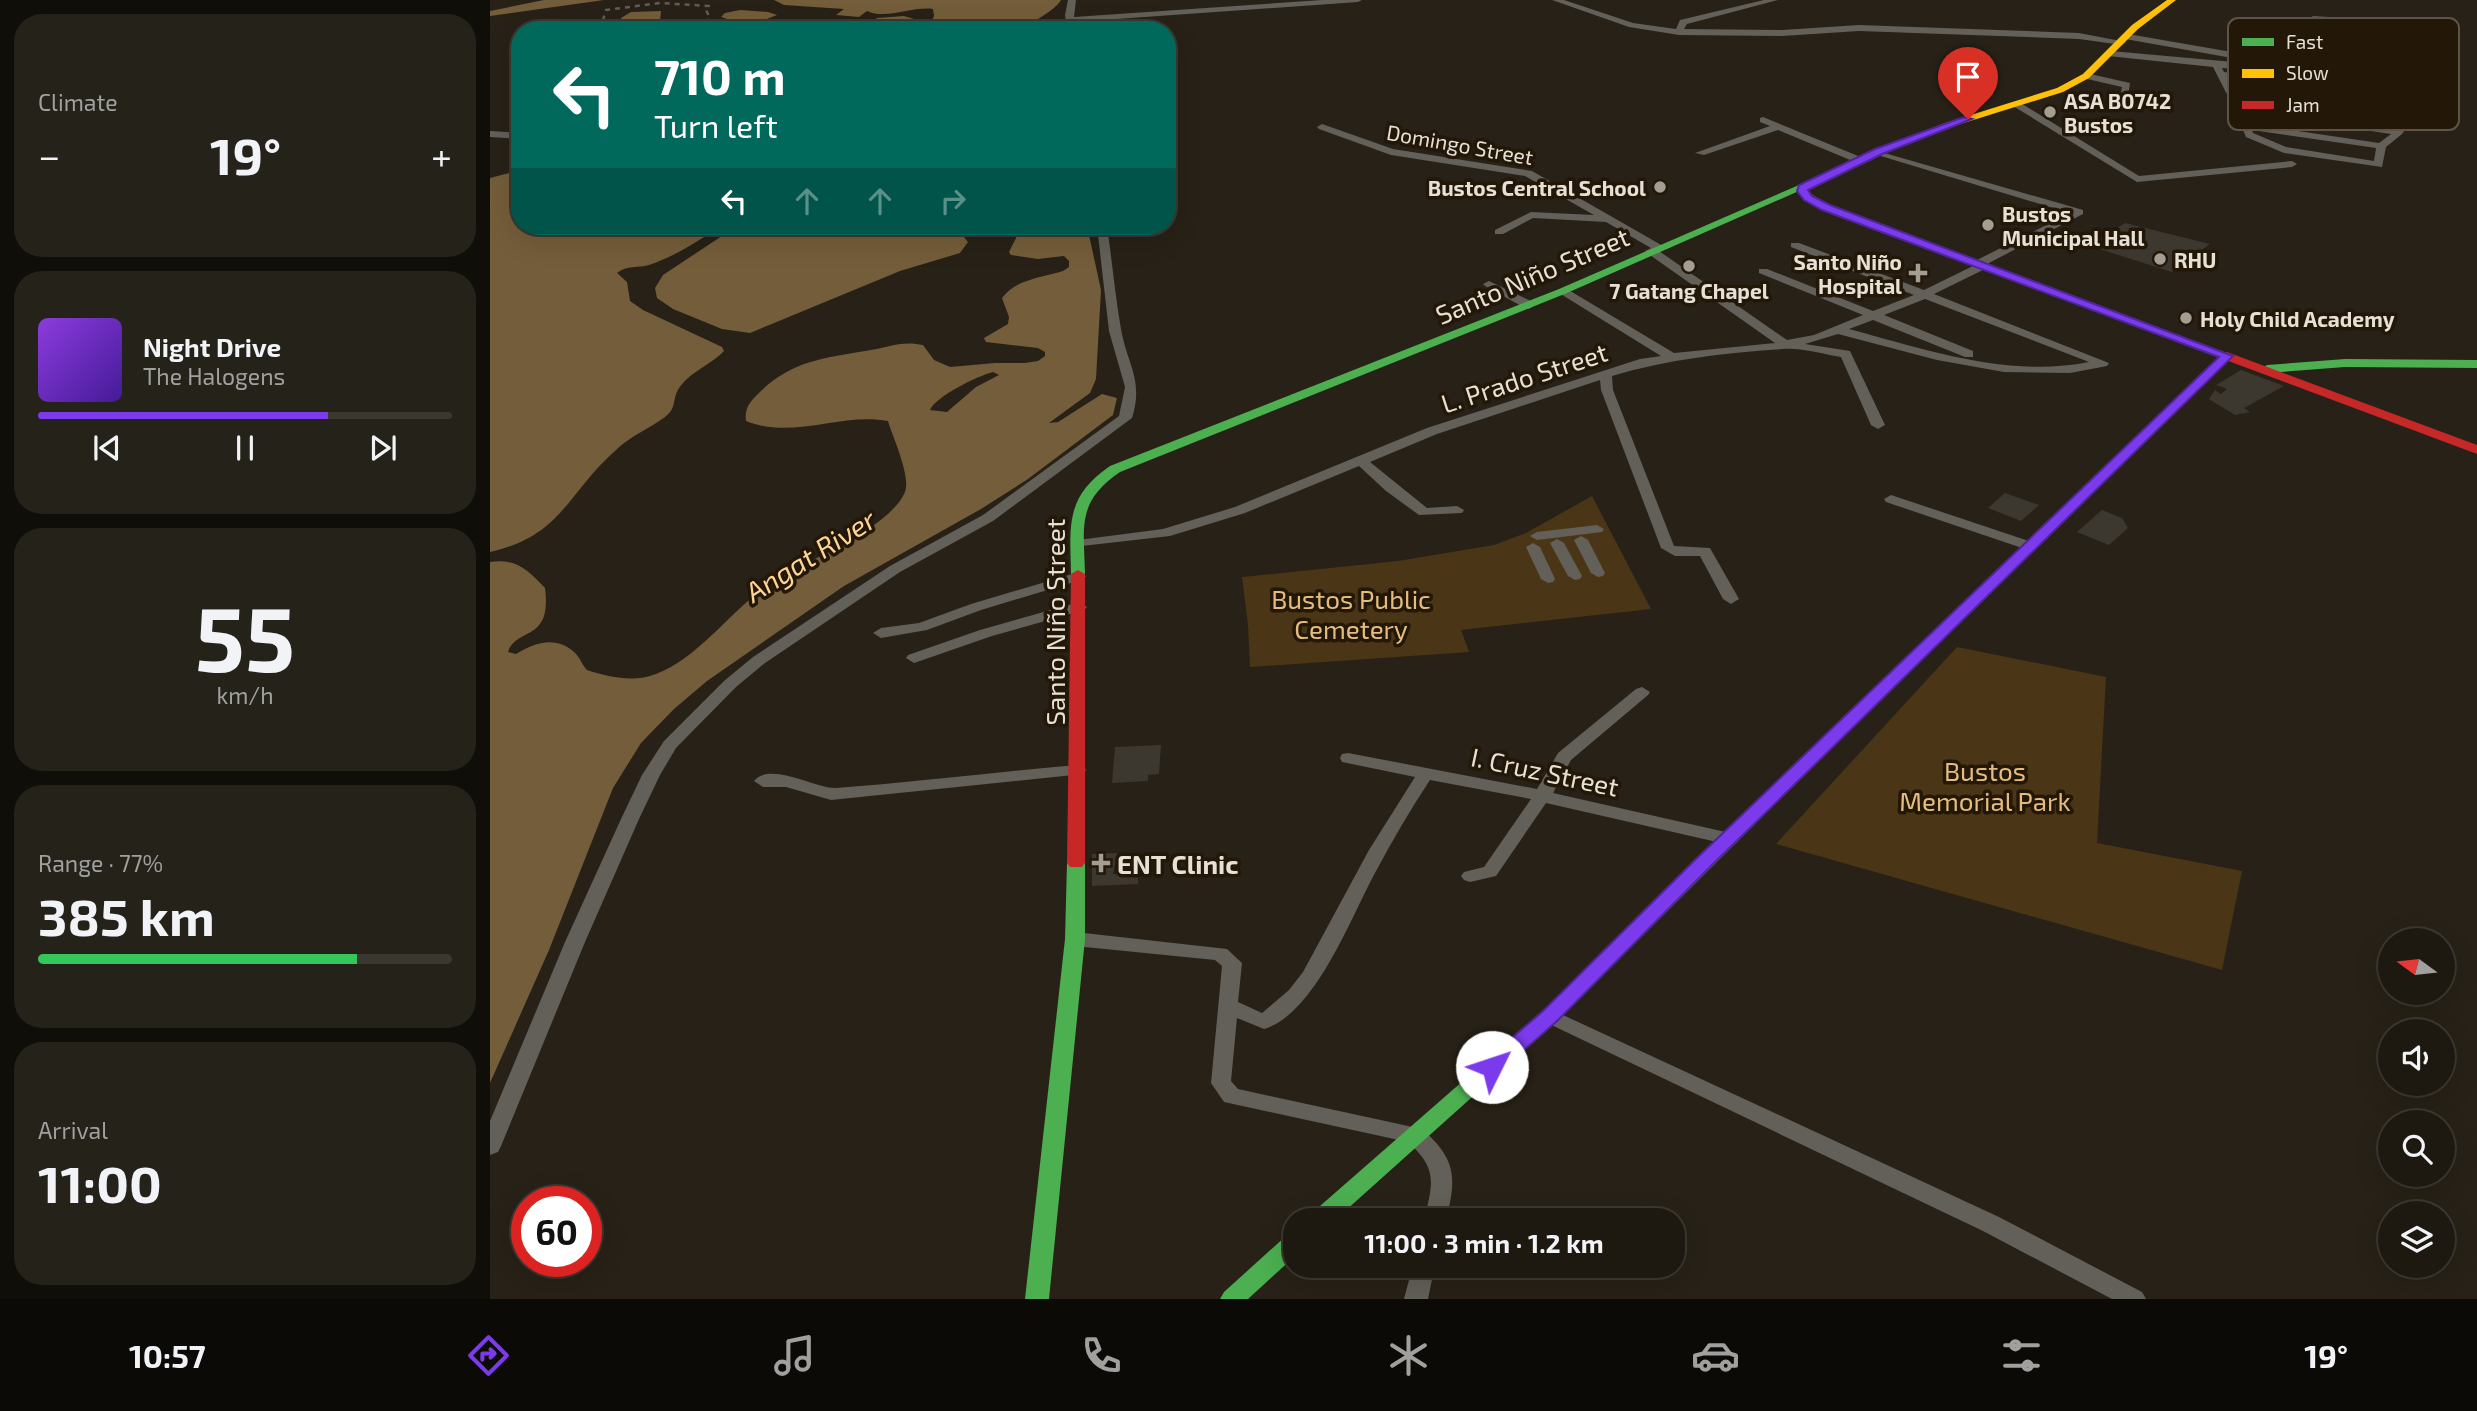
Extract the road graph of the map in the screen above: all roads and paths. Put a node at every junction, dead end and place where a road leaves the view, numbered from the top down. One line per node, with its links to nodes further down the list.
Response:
1 (1072, 0): 6 (street)
2 (1358, 0): 7 (street)
3 (1556, 0): 8 (street)
4 (1774, 0): 8 (street)
5 (2172, 0): 9 (main road, Santo Niño Street)
6 (1070, 21)
7 (1116, 21)
8 (1679, 32): 9 (street)
9 (2120, 44): 10 (street); 11 (street); 14 (main road, Santo Niño Street)
10 (2228, 57)
11 (2219, 70): 12 (street); 13 (street); 15 (street)
12 (2228, 70)
13 (2228, 72)
14 (2086, 76): 16 (street); 17 (main road, Santo Niño Street)
15 (2228, 90)
16 (2124, 102)
17 (2016, 104): 28 (main road, Santo Niño Street); 31 (street)
18 (1763, 120): 20 (street)
19 (1322, 127): 35 (street, Domingo Street)
20 (1777, 127): 29 (street); 30 (street)
21 (2247, 130): 27 (street)
22 (2272, 130): 27 (street)
23 (2386, 130): 24 (street)
24 (2399, 132): 27 (street)
25 (490, 134): 26 (street)
26 (511, 135)
27 (2381, 146)
28 (1878, 152): 30 (main road, Santo Niño Street); 40 (street, L. Prado Street)
29 (1700, 153)
30 (1858, 160): 32 (main road, Santo Niño Street)
31 (2292, 164)
32 (1803, 187): 33 (main road, Santo Niño Street); 34 (main road)
33 (1780, 197): 34 (main road); 39 (main road, Santo Niño Street)
34 (1826, 208): 40 (main road)
35 (1609, 220): 36 (street); 39 (street, Domingo Street)
36 (1499, 232)
37 (1103, 235): 85 (street)
38 (1795, 245): 44 (street)
39 (1655, 250): 43 (main road, Santo Niño Street); 48 (street, Domingo Street)
40 (1982, 264): 44 (street, L. Prado Street); 50 (main road)
41 (1763, 271): 46 (street)
42 (1489, 284): 45 (street)
43 (1563, 291): 45 (main road, Santo Niño Street); 49 (street)
44 (1924, 295): 46 (street, L. Prado Street); 52 (street)
45 (1529, 305): 63 (main road, Santo Niño Street)
46 (1875, 316): 47 (street, L. Prado Street); 52 (street)
47 (1836, 330): 48 (street, L. Prado Street); 52 (street)
48 (1786, 345): 49 (street, L. Prado Street); 55 (street, Domingo Street)
49 (1670, 356): 54 (street, L. Prado Street)
50 (2227, 356): 53 (main road); 64 (main road)
51 (2477, 364): 53 (main road)
52 (2006, 368)
53 (2263, 370): 56 (main road)
54 (1606, 375): 57 (street, L. Prado Street); 69 (street)
55 (1878, 425)
56 (2477, 450)
57 (1361, 461): 59 (street); 63 (street, L. Prado Street)
58 (1891, 499): 64 (street)
59 (1457, 510)
60 (1558, 526): 68 (street)
61 (1581, 540): 65 (street)
62 (1557, 543): 67 (street)
63 (1078, 544): 66 (main road, Santo Niño Street)
64 (2030, 546): 79 (main road)
65 (1598, 573)
66 (1079, 576): 70 (main road, Santo Niño Street); 71 (street)
67 (1575, 576)
68 (1548, 579)
69 (1731, 599)
70 (1079, 607): 72 (street); 75 (main road, Santo Niño Street)
71 (881, 633)
72 (914, 658)
73 (1642, 692): 78 (street)
74 (1348, 758): 76 (street, I. Cruz Street)
75 (1077, 770): 77 (street); 81 (main road, Santo Niño Street)
76 (1425, 774): 78 (street, I. Cruz Street); 82 (street)
77 (763, 781)
78 (1542, 796): 79 (street, I. Cruz Street); 80 (street)
79 (1730, 839): 83 (main road)
80 (1470, 876)
81 (1075, 939): 82 (street); 90 (main road, Santo Niño Street)
82 (1228, 1006): 84 (street)
83 (1550, 1016): 84 (main road); 93 (street)
84 (1414, 1135): 86 (main road); 87 (street)
85 (490, 1146)
86 (1333, 1208)
87 (1438, 1208)
88 (1283, 1253): 91 (main road)
89 (1421, 1278): 92 (street)
90 (1037, 1299)
91 (1232, 1299)
92 (1416, 1299)
93 (2134, 1299)

